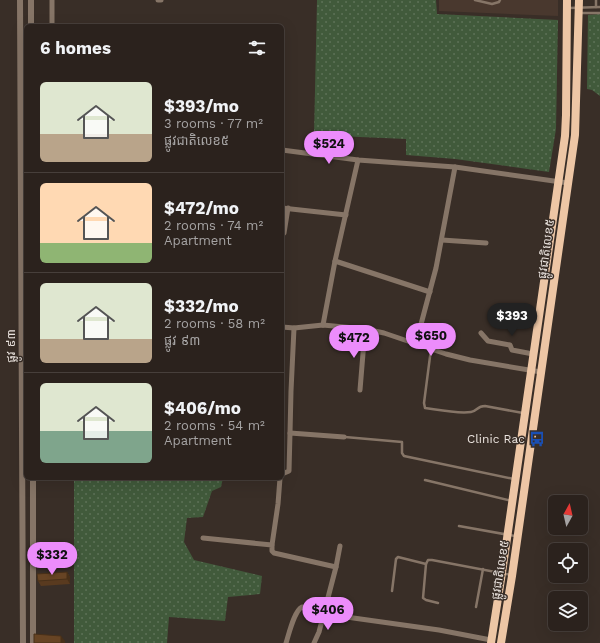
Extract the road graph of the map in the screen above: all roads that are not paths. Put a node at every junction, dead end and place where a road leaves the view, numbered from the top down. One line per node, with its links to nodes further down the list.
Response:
1 (20, 0): 64 (street, ផ្លូវ ៩៣)
2 (31, 0): 13 (street)
3 (52, 0): 14 (street)
4 (158, 0): 5 (street)
5 (161, 0)
6 (475, 0): 7 (lane)
7 (500, 0)
8 (596, 0): 11 (lane)
9 (567, 4): 10 (lane); 18 (highway, ផ្លូវជាតិលេខ៥)
10 (579, 7): 11 (lane); 12 (lane); 19 (highway, ផ្លូវជាតិលេខ៥)
11 (598, 7)
12 (600, 13)
13 (31, 24)
14 (52, 24)
15 (284, 150): 16 (street)
16 (358, 160): 17 (street); 22 (street)
17 (455, 167): 18 (street); 24 (street)
18 (558, 181): 19 (street); 35 (highway, ផ្លូវជាតិលេខ៥)
19 (568, 183): 37 (highway, ផ្លូវជាតិលេខ៥)
20 (284, 208): 21 (street)
21 (288, 208): 22 (street); 23 (street)
22 (346, 215): 26 (street)
23 (284, 233)
24 (442, 240): 25 (street); 27 (street)
25 (486, 243)
26 (335, 261): 27 (street); 28 (street)
27 (430, 292): 33 (street)
28 (323, 325): 30 (street); 31 (street)
29 (284, 327): 30 (street)
30 (294, 328): 40 (street)
31 (365, 329): 33 (street); 38 (street)
32 (481, 333): 35 (street)
33 (416, 343): 34 (street)
34 (431, 348): 36 (street); 39 (lane)
35 (533, 354): 36 (highway, ផ្លូវជាតិលេខ៥)
36 (531, 370): 37 (street); 39 (highway, ផ្លូវជាតិលេខ៥)
37 (541, 372): 50 (highway, ផ្លូវជាតិលេខ៥)
38 (360, 390)
39 (525, 413): 43 (highway, ផ្លូវជាតិលេខ៥)
40 (290, 434): 41 (street); 42 (street)
41 (344, 437): 43 (lane)
42 (284, 473)
43 (516, 479): 47 (highway, ផ្លូវជាតិលេខ៥)
44 (33, 480): 65 (street)
45 (280, 480): 52 (street)
46 (425, 480): 47 (lane)
47 (513, 501): 49 (highway, ផ្លូវជាតិលេខ៥)
48 (459, 526): 49 (lane)
49 (508, 535): 50 (lane); 57 (highway, ផ្លូវជាតិលេខ៥)
50 (518, 537): 58 (highway, ផ្លូវជាតិលេខ៥)
51 (203, 538): 52 (street)
52 (272, 545): 55 (street)
53 (340, 546): 55 (street)
54 (426, 564): 56 (lane); 59 (lane); 60 (lane)
55 (336, 566): 62 (street)
56 (483, 569): 57 (lane); 61 (lane)
57 (502, 573): 58 (lane); 63 (highway, ផ្លូវជាតិលេខ៥)
58 (512, 576): 68 (highway, ផ្លូវជាតិលេខ៥)
59 (392, 591)
60 (438, 603)
61 (476, 608)
62 (324, 613): 63 (street); 66 (street); 67 (street)
63 (491, 642)
64 (23, 643)
65 (33, 643)
66 (286, 643)
67 (314, 643)
68 (501, 643)

